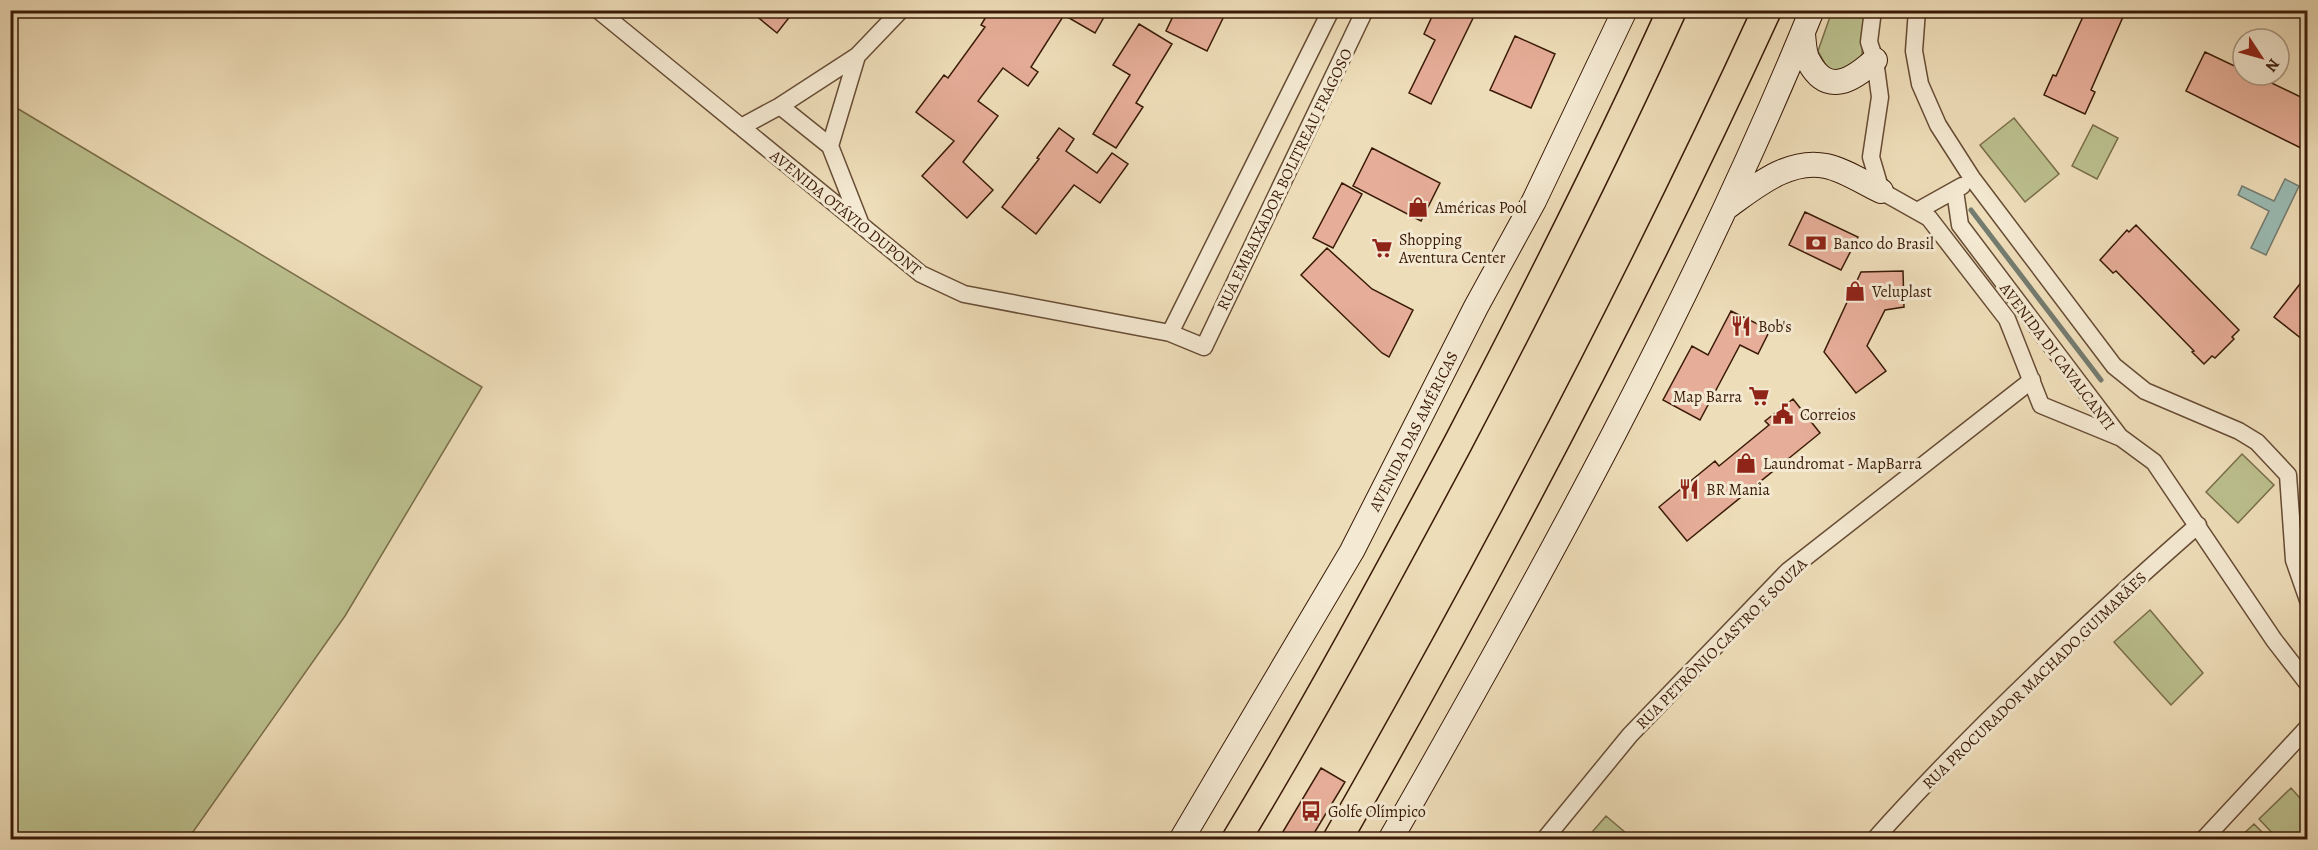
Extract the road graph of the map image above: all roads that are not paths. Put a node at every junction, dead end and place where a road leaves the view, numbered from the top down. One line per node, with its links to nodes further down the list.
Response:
1 (598, 10): 15 (street, AVENIDA OTÁVIO DUPONT)
2 (900, 10): 12 (street)
3 (1331, 10): 23 (street, RUA EMBAIXADOR BOLITREAU FRAGOSO)
4 (1365, 10): 24 (street, RUA EMBAIXADOR BOLITREAU FRAGOSO)
5 (1625, 10): 31 (main road, AVENIDA DAS AMÉRICAS)
6 (1672, 10): 32 (highway)
7 (1767, 10): 33 (highway)
8 (1812, 10): 11 (main road)
9 (1873, 10): 13 (street)
10 (1917, 10): 17 (street)
11 (1803, 34): 13 (main road); 20 (main road)
12 (857, 56): 14 (street); 16 (street)
13 (1875, 60): 18 (street)
14 (780, 106): 15 (street); 16 (street)
15 (741, 127): 22 (street, AVENIDA OTÁVIO DUPONT)
16 (830, 146): 22 (street)
17 (1972, 178): 19 (street); 28 (street)
18 (1881, 190): 20 (main road); 21 (street, AVENIDA DI CAVALCANTI)
19 (1955, 191): 21 (street); 26 (street, AVENIDA DI CAVALCANTI)
20 (1725, 208): 34 (main road)
21 (1919, 210): 25 (street, AVENIDA DI CAVALCANTI)
22 (861, 226): 23 (street, AVENIDA OTÁVIO DUPONT)
23 (1170, 333): 24 (street, AVENIDA OTÁVIO DUPONT)
24 (1204, 347)
25 (2032, 380): 26 (street, AVENIDA DI CAVALCANTI); 35 (street, RUA PETRÔNIO CASTRO E SOUZA)
26 (2120, 438): 27 (street, AVENIDA DI CAVALCANTI)
27 (2198, 525): 29 (street, AVENIDA DI CAVALCANTI); 36 (street, RUA PROCURADOR MACHADO GUIMARÃES)
28 (2307, 600)
29 (2307, 684)
30 (2307, 727): 37 (street)
31 (1181, 840)
32 (1236, 840)
33 (1337, 840)
34 (1390, 840)
35 (1544, 840)
36 (1874, 840)
37 (2203, 840)

